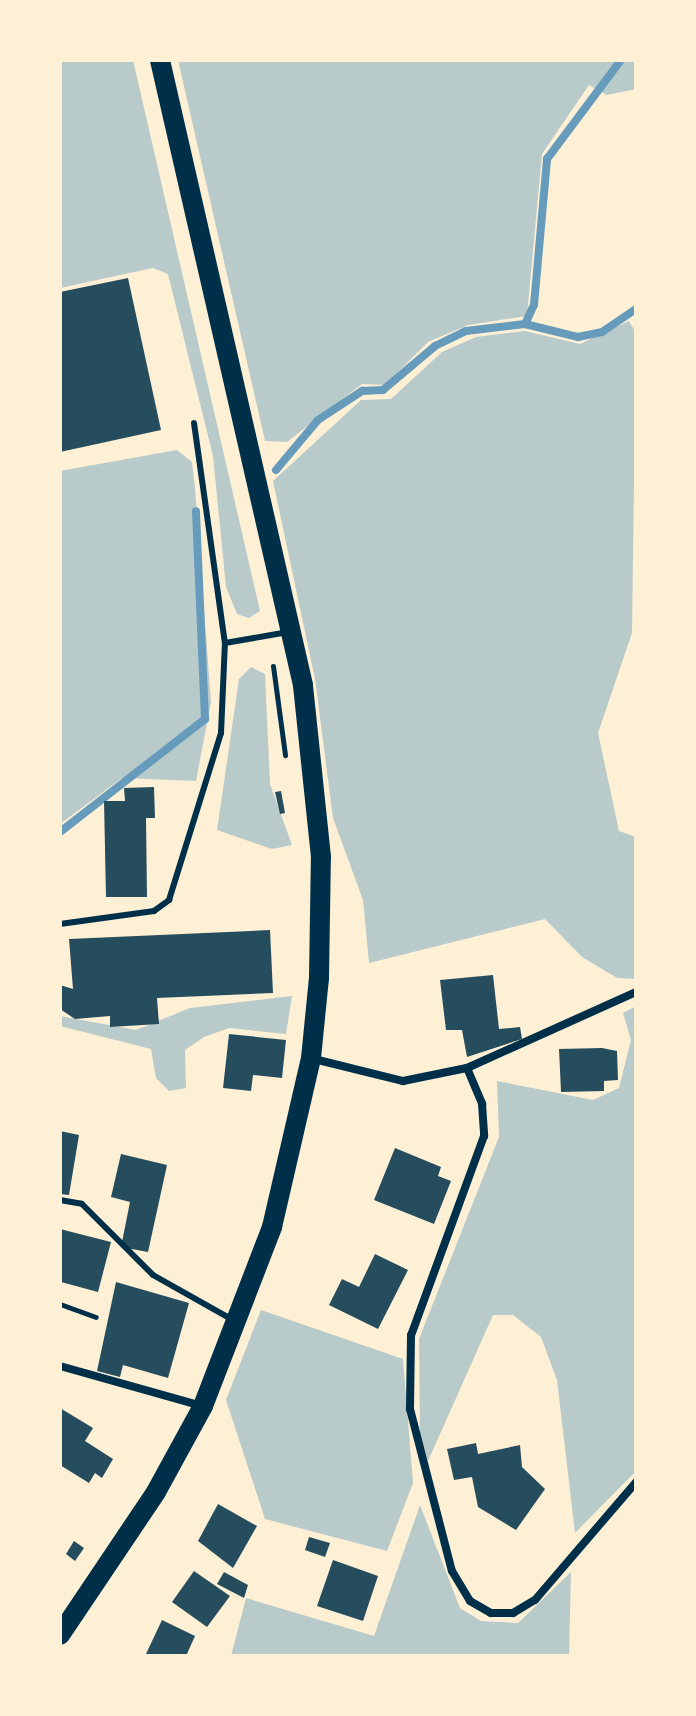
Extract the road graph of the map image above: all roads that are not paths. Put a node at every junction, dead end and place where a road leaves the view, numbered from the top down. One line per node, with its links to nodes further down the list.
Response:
1 (160, 60): 3 (main road)
2 (194, 423): 4 (lane)
3 (291, 631): 4 (lane); 7 (main road)
4 (225, 643): 5 (lane)
5 (60, 924)
6 (636, 992): 8 (street)
7 (311, 1058): 8 (street); 10 (main road)
8 (467, 1068): 13 (street)
9 (60, 1200): 10 (lane)
10 (236, 1321): 12 (main road)
11 (60, 1366): 12 (street)
12 (203, 1406): 14 (main road)
13 (636, 1482)
14 (60, 1635)

